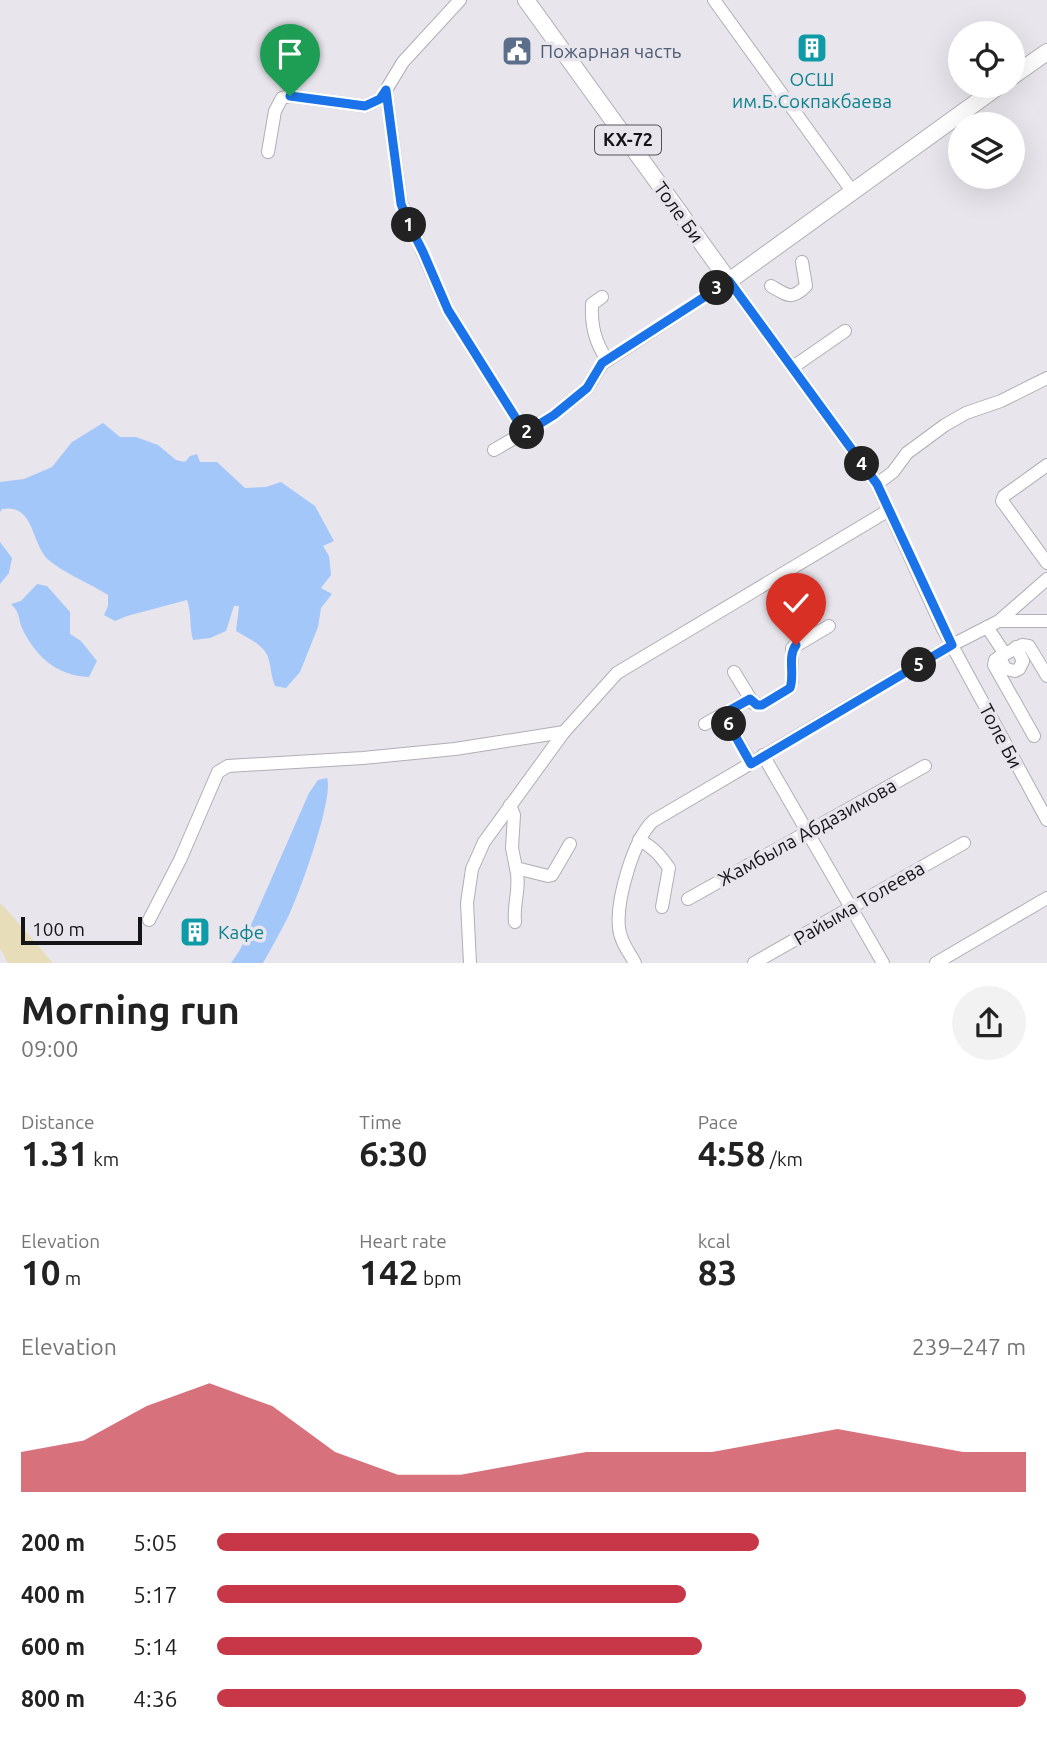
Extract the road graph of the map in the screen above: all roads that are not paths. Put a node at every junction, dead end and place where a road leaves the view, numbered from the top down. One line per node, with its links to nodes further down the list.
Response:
1 (460, 0): 6 (street)
2 (526, 0): 11 (main road, Толе Би / КХ-72)
3 (714, 0): 9 (street)
4 (1047, 52): 5 (main road)
5 (1025, 68)
6 (386, 90): 8 (street); 18 (street)
7 (982, 98): 9 (main road)
8 (268, 152)
9 (852, 191): 11 (main road)
10 (802, 262): 12 (street)
11 (729, 281): 15 (street); 16 (street, Толе Би)
12 (771, 286)
13 (602, 297): 15 (street)
14 (845, 331): 16 (street)
15 (607, 360): 18 (street)
16 (793, 367): 21 (street, Толе Би)
17 (1047, 378): 21 (street)
18 (525, 433): 19 (street)
19 (494, 450)
20 (1047, 465): 23 (street)
21 (877, 484): 22 (street, Толе Би)
22 (890, 510): 29 (street, Толе Би); 36 (street)
23 (1047, 562)
24 (1047, 579): 25 (street)
25 (999, 621): 26 (street); 28 (street)
26 (1047, 621)
27 (829, 626): 33 (street)
28 (987, 627): 29 (street); 30 (street)
29 (954, 649): 38 (street); 41 (street, Толе Би)
30 (1007, 653): 32 (street); 37 (street)
31 (734, 672): 33 (street)
32 (1047, 676)
33 (750, 699): 34 (street)
34 (723, 714): 35 (street); 39 (street)
35 (705, 724)
36 (564, 732): 42 (street); 53 (street)
37 (1034, 736)
38 (763, 755): 39 (street); 44 (street)
39 (751, 764): 45 (street)
40 (925, 766): 44 (street, Жамбыла Абдазимова)
41 (1042, 801): 43 (street, Толе Би)
42 (510, 805): 48 (street); 55 (street)
43 (1047, 820)
44 (807, 832): 50 (street, Жамбыла Абдазимова); 52 (street)
45 (639, 840): 51 (street); 56 (street)
46 (964, 843): 52 (street, Райыма Толеева)
47 (570, 844): 48 (street)
48 (516, 868): 54 (street)
49 (1047, 898): 59 (street)
50 (688, 899)
51 (662, 907)
52 (850, 907): 57 (street, Райыма Толеева); 58 (street)
53 (149, 920)
54 (515, 922)
55 (470, 963)
56 (635, 963)
57 (754, 963)
58 (883, 963)
59 (936, 963)

